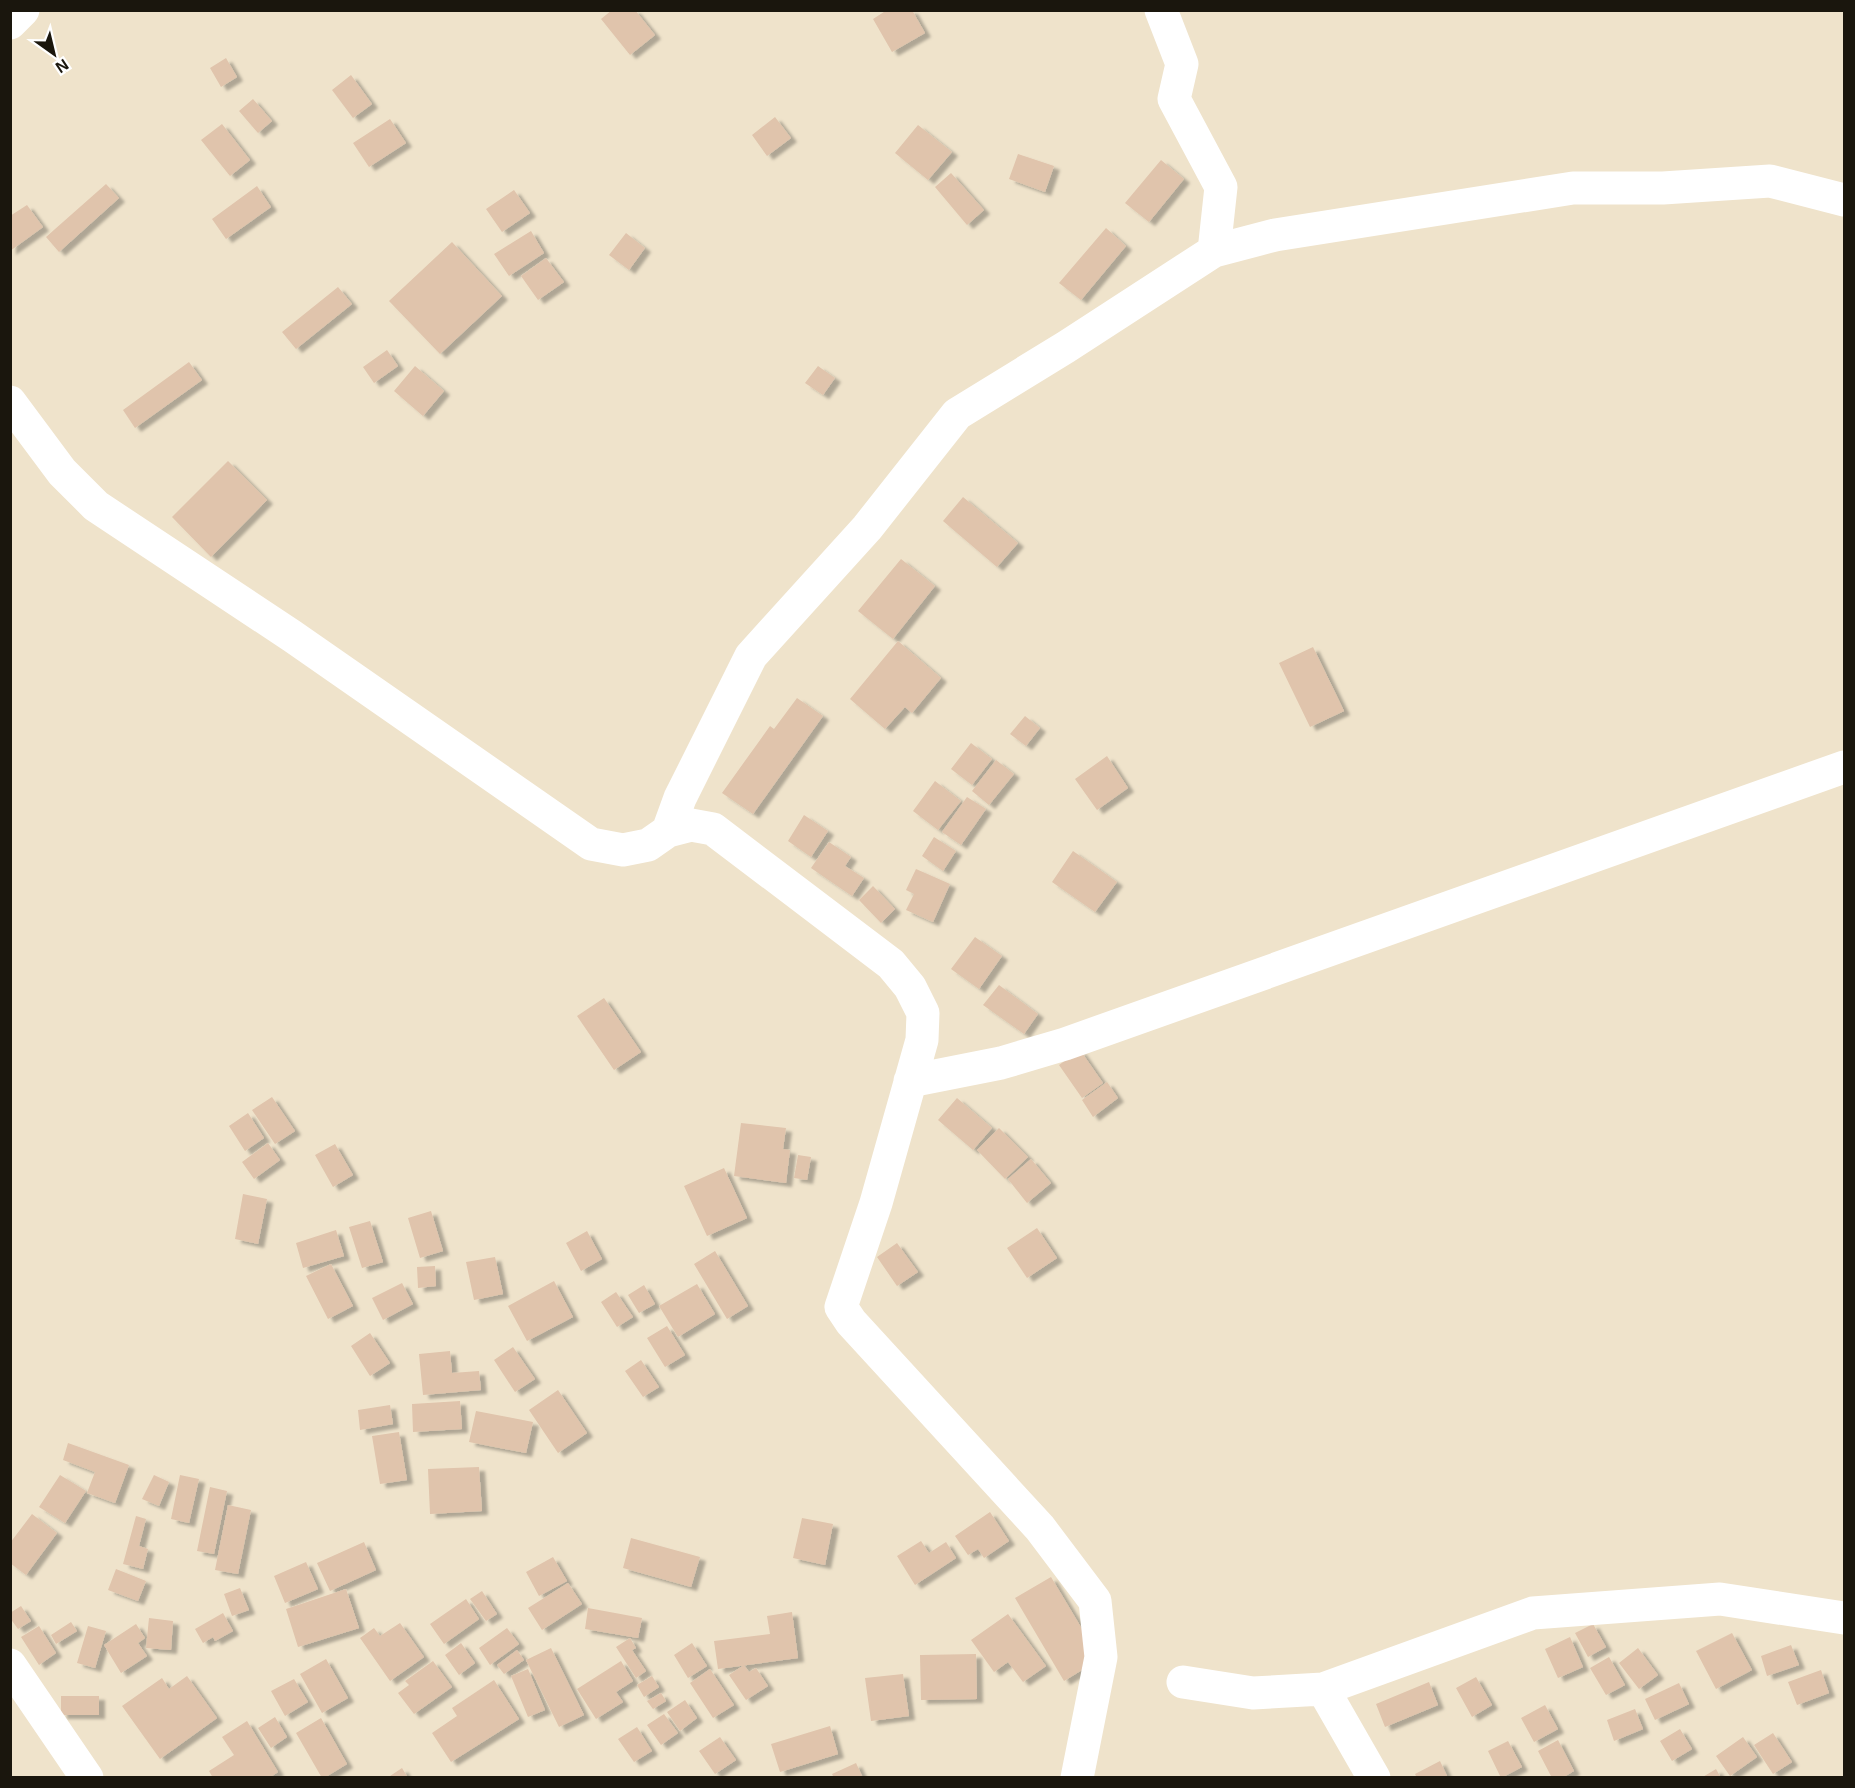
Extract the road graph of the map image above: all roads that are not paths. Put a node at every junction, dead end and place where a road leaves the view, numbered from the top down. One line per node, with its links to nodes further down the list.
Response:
1 (23, 10): 3 (street)
2 (1161, 10): 5 (street)
3 (10, 23)
4 (1845, 200): 5 (street)
5 (1214, 251): 8 (street)
6 (10, 402): 8 (street)
7 (1845, 767): 9 (street)
8 (668, 831): 9 (street)
9 (910, 1081): 15 (street)
10 (1845, 1618): 13 (street)
11 (10, 1665): 14 (street)
12 (1184, 1682): 13 (street)
13 (1323, 1689): 16 (street)
14 (87, 1778)
15 (1077, 1778)
16 (1374, 1778)

